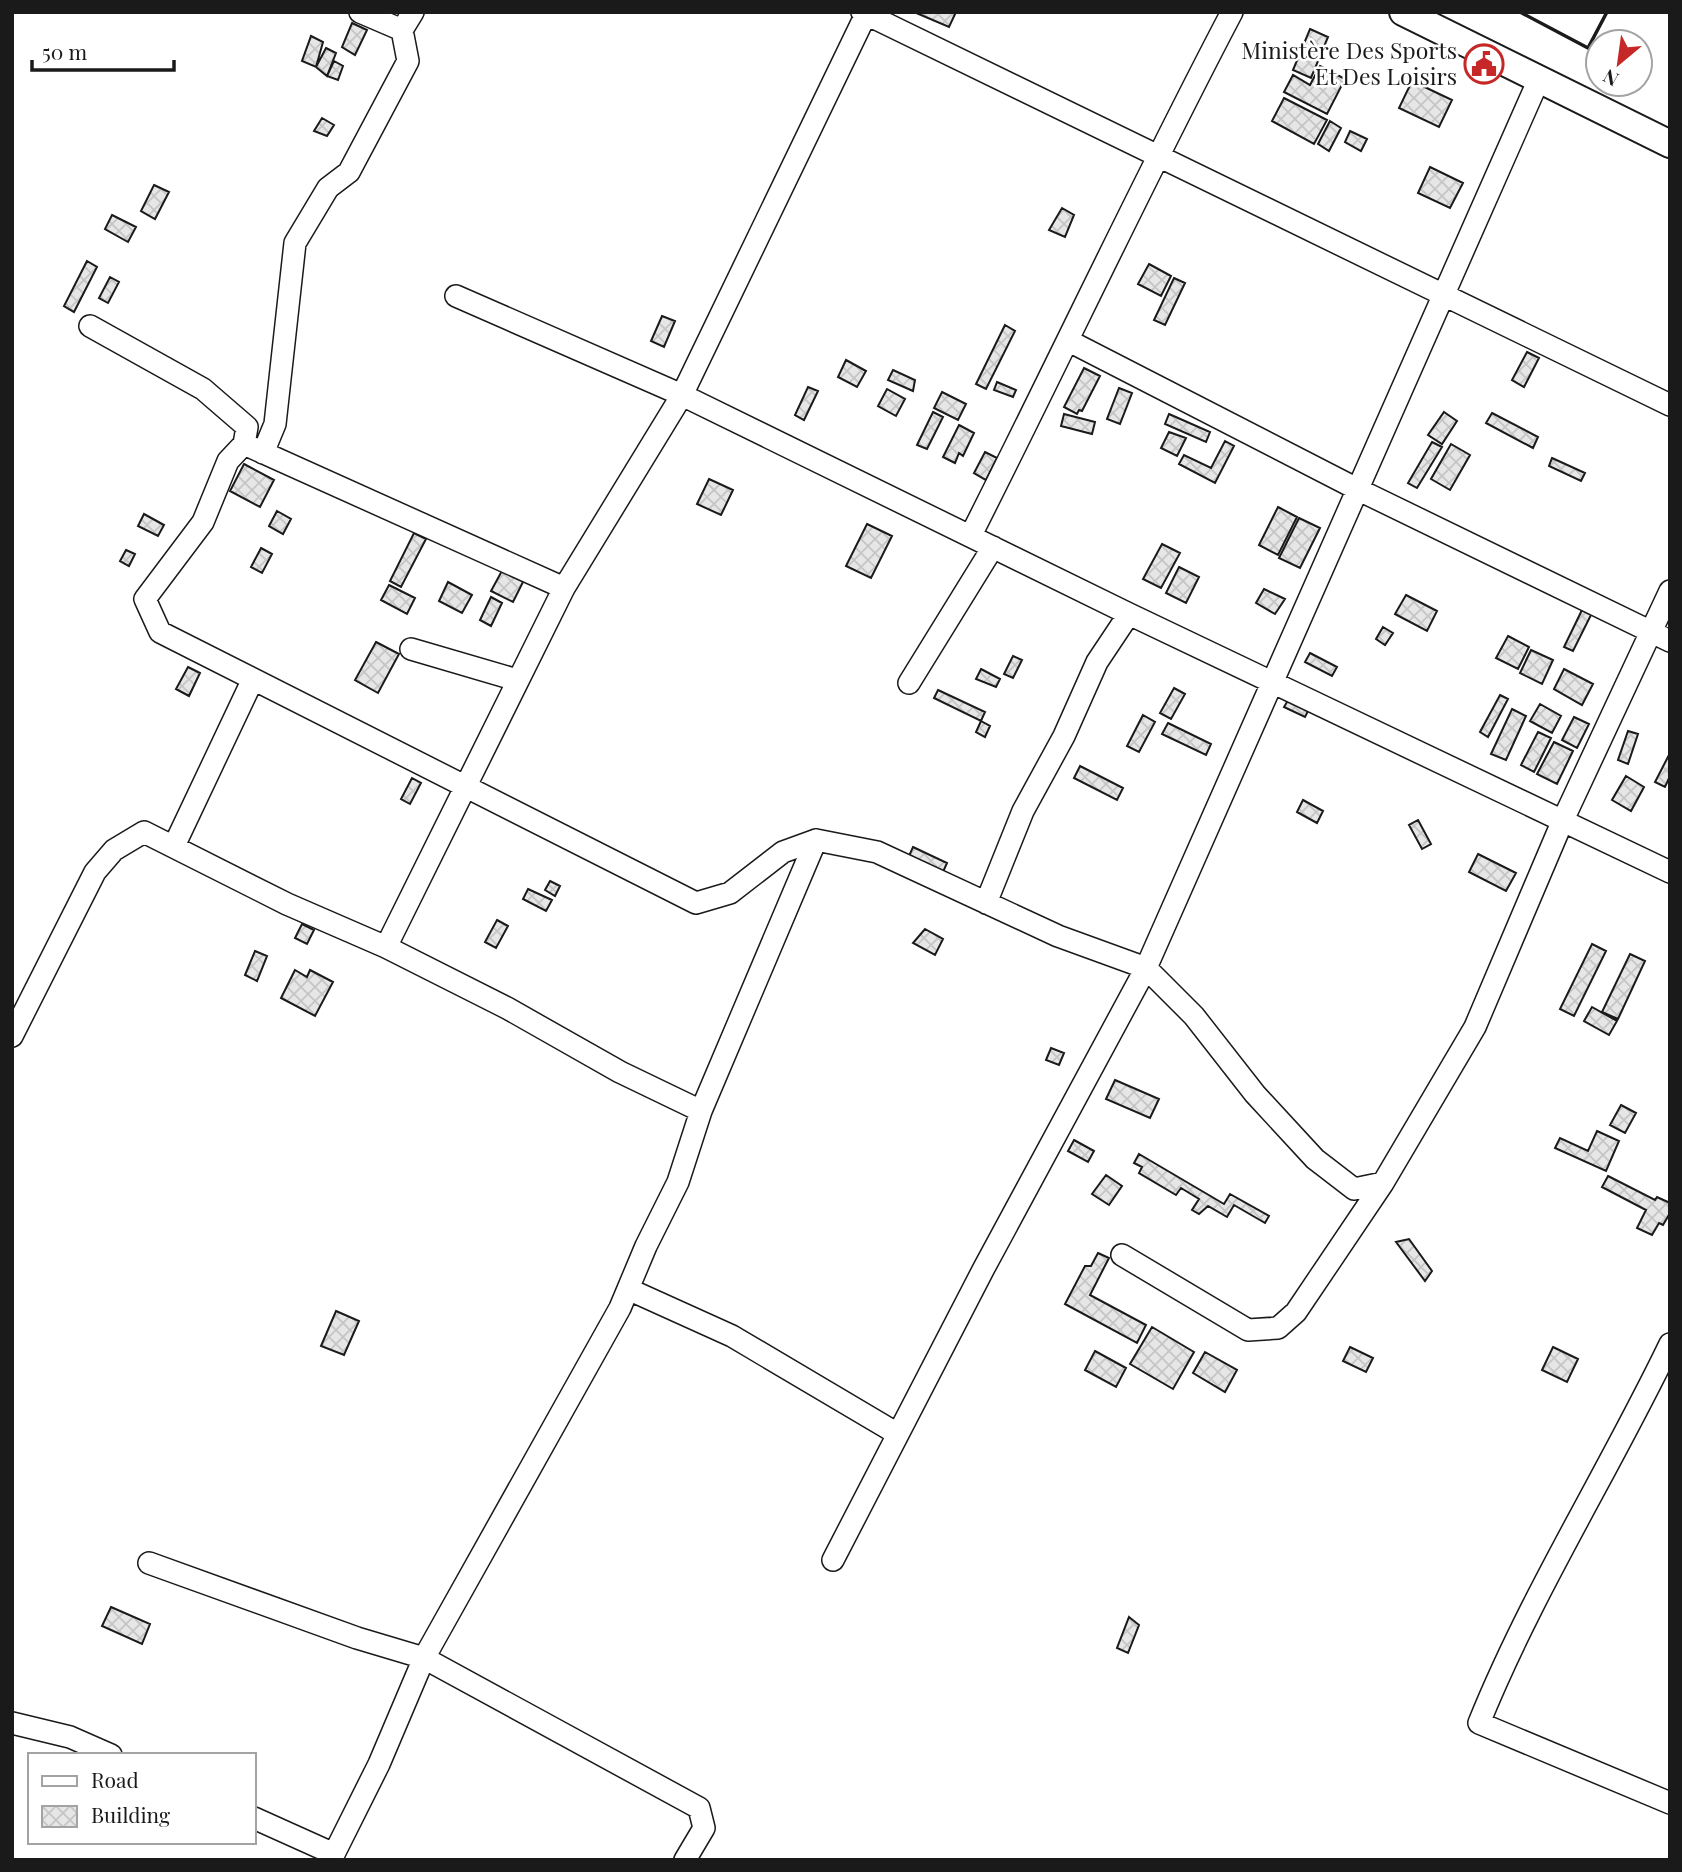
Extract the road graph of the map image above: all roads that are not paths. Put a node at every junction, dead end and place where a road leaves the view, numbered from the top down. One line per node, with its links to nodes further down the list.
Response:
1 (360, 12): 5 (street)
2 (1232, 12): 8 (street)
3 (1403, 12): 6 (main road)
4 (865, 13): 8 (street); 13 (street)
5 (408, 21): 15 (street)
6 (1539, 79): 7 (main road); 9 (street)
7 (1670, 144)
8 (1157, 155): 9 (street); 12 (street)
9 (1444, 295): 14 (street); 16 (street)
10 (456, 296): 13 (street)
11 (90, 326): 15 (street)
12 (1069, 341): 16 (street); 17 (street)
13 (682, 395): 17 (street); 19 (street)
14 (1670, 405)
15 (253, 448): 19 (street); 25 (street)
16 (1357, 489): 22 (street); 28 (street)
17 (971, 535): 18 (street)
18 (993, 547): 21 (street); 27 (street)
19 (564, 587): 26 (street)
20 (1670, 591): 22 (street)
21 (1129, 614): 28 (street); 34 (street)
22 (1649, 631): 23 (street); 30 (street)
23 (1670, 640)
24 (411, 649): 26 (street)
25 (253, 679): 29 (street); 32 (street)
26 (517, 680): 29 (street)
27 (909, 682)
28 (1272, 683): 30 (street); 36 (street)
29 (465, 784): 31 (street); 35 (street)
30 (1563, 820): 33 (street); 39 (street)
31 (816, 840): 34 (street); 38 (street)
32 (174, 846): 35 (street); 37 (street)
33 (1670, 872)
34 (986, 903): 36 (street)
35 (386, 947): 38 (street)
36 (1146, 968): 39 (street); 43 (street)
37 (12, 1036)
38 (701, 1111): 41 (street)
39 (1383, 1184): 40 (street)
40 (1122, 1255)
41 (628, 1289): 43 (street); 46 (street)
42 (1670, 1344): 49 (street)
43 (896, 1433): 44 (street)
44 (833, 1560)
45 (149, 1563): 46 (street)
46 (424, 1658): 51 (street); 52 (street)
47 (12, 1723): 48 (street)
48 (106, 1753)
49 (1670, 1803)
50 (256, 1819): 51 (street)
51 (333, 1857)
52 (685, 1860)

